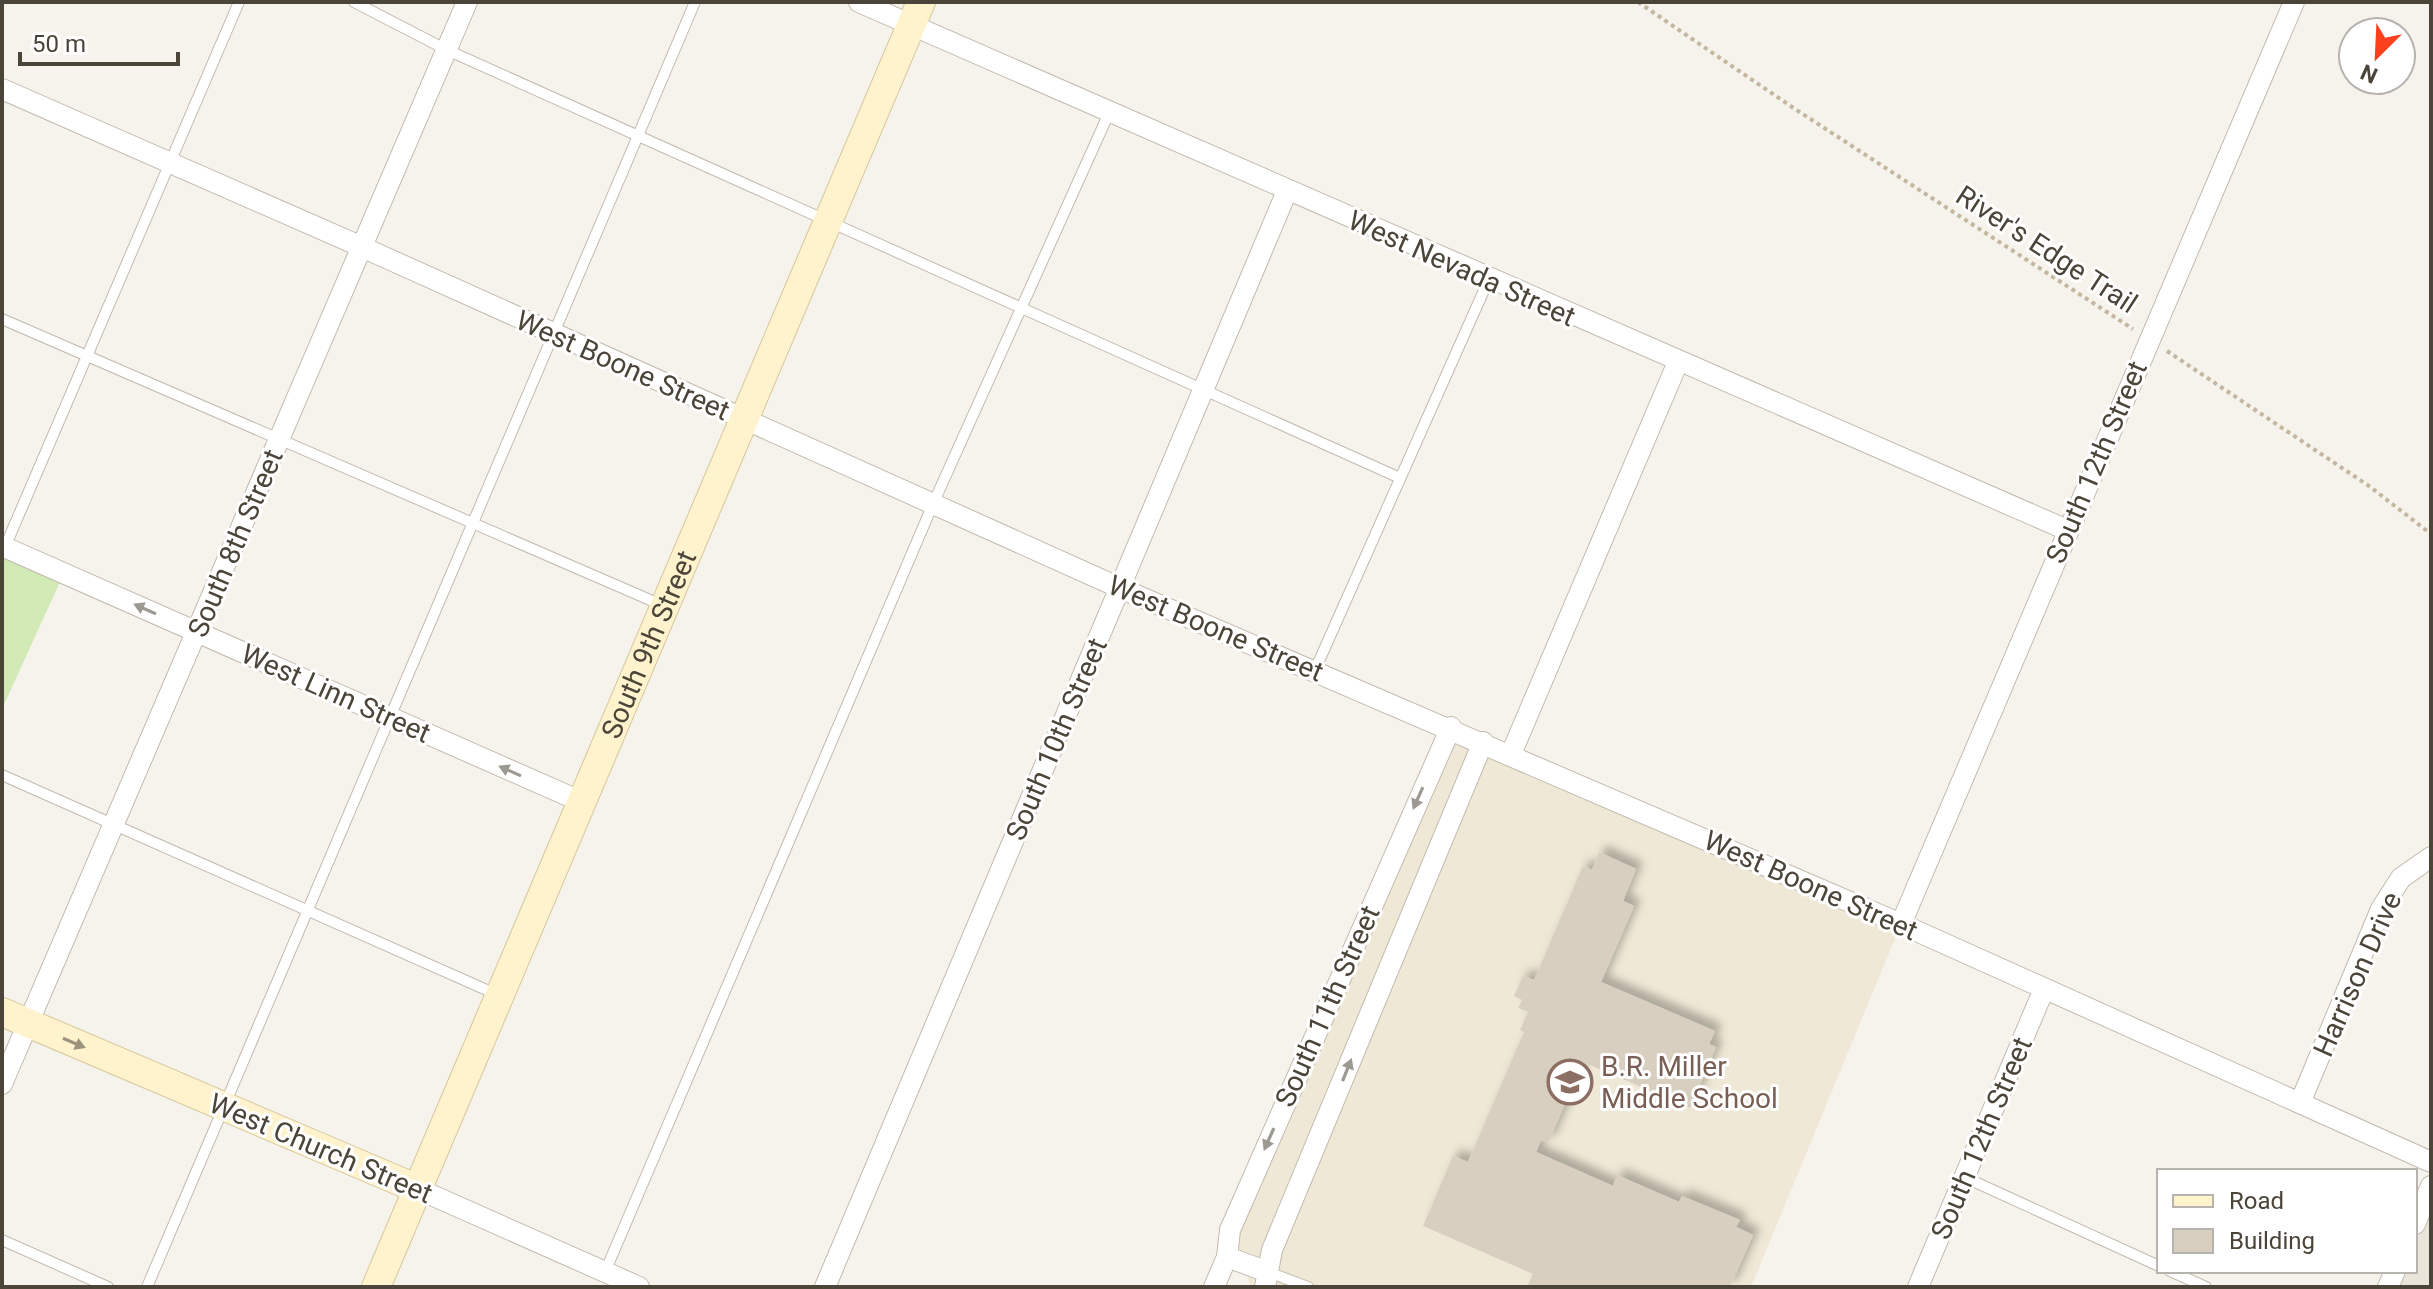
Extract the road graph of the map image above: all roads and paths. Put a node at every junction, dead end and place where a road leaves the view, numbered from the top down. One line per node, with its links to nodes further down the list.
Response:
1 (239, 2): 13 (lane)
2 (354, 2): 9 (lane)
3 (467, 2): 9 (street, South 8th Street)
4 (695, 2): 12 (lane)
5 (859, 2): 8 (street, West Nevada Street)
6 (1638, 2): 21 (path, River's Edge Trail)
7 (2294, 2): 21 (street, South 12th Street)
8 (916, 14): 11 (street, West Nevada Street); 15 (main road, South 9th Street)
9 (447, 50): 12 (lane); 16 (street, South 8th Street)
10 (2, 89): 13 (street, West Boone Street)
11 (1109, 113): 14 (street, West Nevada Street); 18 (lane)
12 (639, 135): 15 (lane); 20 (lane)
13 (170, 163): 16 (street, West Boone Street); 22 (lane)
14 (1287, 191): 17 (street, West Nevada Street); 24 (street, South 10th Street)
15 (829, 219): 18 (lane); 25 (main road, South 9th Street)
16 (362, 247): 20 (street, West Boone Street); 26 (street, South 8th Street)
17 (1489, 279): 23 (street, West Nevada Street); 27 (lane)
18 (1022, 306): 24 (lane); 28 (lane)
19 (2, 319): 22 (lane)
20 (554, 334): 25 (street, West Boone Street); 29 (lane)
21 (2149, 339): 30 (street, South 12th Street); 31 (path, River's Edge Trail)
22 (85, 355): 26 (lane); 32 (lane)
23 (1678, 362): 30 (street, West Nevada Street); 40 (street)
24 (1204, 388): 27 (lane); 33 (street, South 10th Street)
25 (743, 420): 28 (street, West Boone Street); 34 (main road, South 9th Street)
26 (279, 439): 29 (lane); 35 (street, South 8th Street)
27 (1400, 478): 36 (lane)
28 (933, 504): 33 (street, West Boone Street); 62 (lane)
29 (473, 523): 34 (lane); 37 (lane)
30 (2067, 530): 46 (street, South 12th Street)
31 (2431, 534)
32 (3, 546): 35 (street, West Linn Street, one-way to 32)
33 (1120, 588): 36 (street, West Boone Street); 69 (street, South 10th Street)
34 (664, 606): 42 (main road, South 9th Street)
35 (196, 632): 37 (street, West Linn Street); 43 (street, South 8th Street)
36 (1315, 670): 38 (street, West Boone Street)
37 (390, 718): 42 (street, West Linn Street, one-way to 37); 45 (lane)
38 (1451, 727): 39 (street, West Boone Street); 60 (street, South 11th Street, one-way to 60)
39 (1483, 742): 40 (street, West Boone Street); 64 (street, South 11th Street, one-way to 39)
40 (1511, 754): 46 (street, West Boone Street)
41 (2, 775): 43 (lane)
42 (582, 802): 48 (main road, South 9th Street)
43 (113, 825): 45 (lane); 50 (street, South 8th Street)
44 (2431, 857): 52 (street, Harrison Drive)
45 (307, 911): 48 (lane); 53 (lane)
46 (1901, 924): 47 (street, West Boone Street)
47 (2044, 989): 52 (street, West Boone Street); 55 (street, South 12th Street)
48 (500, 996): 57 (main road, South 9th Street)
49 (2, 1012): 50 (main road, West Church Street)
50 (28, 1023): 51 (street, South 8th Street); 53 (main road, West Church Street, one-way to 53)
51 (2, 1084)
52 (2300, 1103): 54 (street, West Boone Street)
53 (224, 1107): 57 (main road, West Church Street); 66 (lane)
54 (2431, 1162)
55 (1964, 1177): 61 (lane); 72 (street, South 12th Street)
56 (2431, 1186): 58 (street)
57 (418, 1189): 62 (street, West Church Street); 67 (main road, South 9th Street)
58 (2417, 1219)
59 (2, 1240): 65 (lane)
60 (1227, 1257): 64 (street); 70 (street, South 11th Street)
61 (2157, 1265)
62 (605, 1272): 68 (street, West Church Street)
63 (2174, 1273): 73 (lane)
64 (1266, 1280): 71 (lane)
65 (108, 1287)
66 (147, 1287)
67 (376, 1287)
68 (639, 1287)
69 (825, 1287)
70 (1214, 1287)
71 (1308, 1287)
72 (1918, 1287)
73 (2206, 1287)

